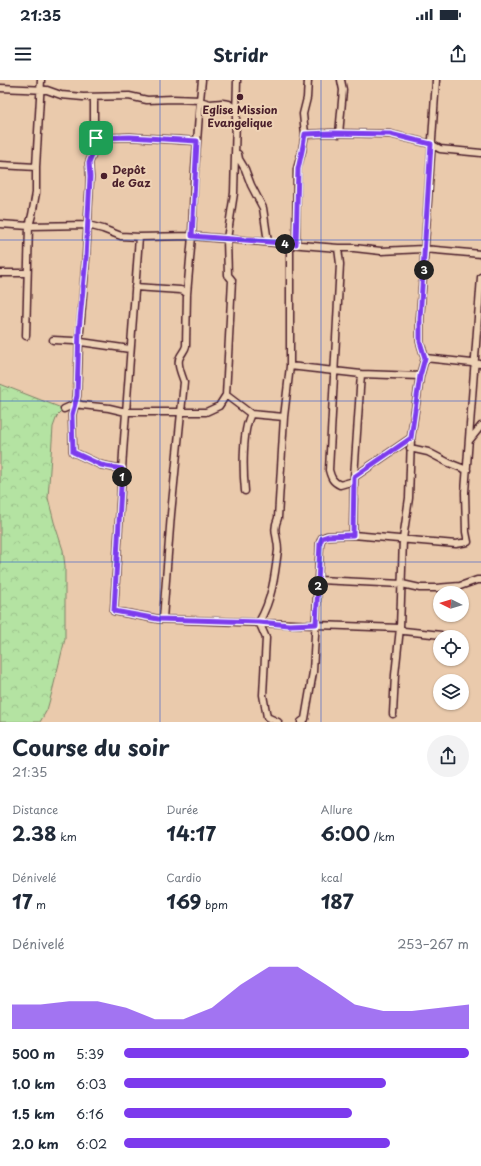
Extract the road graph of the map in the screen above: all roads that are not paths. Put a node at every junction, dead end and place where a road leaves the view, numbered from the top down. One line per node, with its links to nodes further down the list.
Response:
1 (41, 80): 8 (street)
2 (202, 80): 10 (street)
3 (236, 80): 11 (street)
4 (308, 80): 12 (street)
5 (341, 80): 13 (street)
6 (436, 80): 16 (street)
7 (0, 88): 8 (street)
8 (41, 89): 9 (street); 20 (street)
9 (94, 97): 10 (street); 14 (street)
10 (200, 100): 11 (street); 15 (street)
11 (236, 115): 17 (street)
12 (305, 134): 13 (street); 28 (street)
13 (339, 134): 16 (street)
14 (96, 138): 15 (street); 22 (street)
15 (197, 141): 24 (street)
16 (431, 144): 18 (street); 30 (street)
17 (236, 145): 26 (street); 27 (street)
18 (481, 153)
19 (0, 165): 20 (street)
20 (36, 167): 23 (street)
21 (0, 224): 23 (street)
22 (88, 225): 23 (street); 25 (street); 39 (street)
23 (29, 226): 33 (street)
24 (192, 236): 25 (street); 26 (street); 36 (street)
25 (138, 237): 35 (street)
26 (227, 239): 27 (street); 47 (street)
27 (268, 242): 28 (street)
28 (293, 244): 29 (street); 43 (street)
29 (338, 248): 30 (street); 44 (street)
30 (424, 249): 31 (street); 41 (street)
31 (481, 254)
32 (0, 273): 33 (street)
33 (27, 273): 37 (street)
34 (481, 277): 42 (street)
35 (135, 287): 36 (street); 40 (street)
36 (187, 294): 51 (street)
37 (26, 336)
38 (53, 340): 39 (street)
39 (79, 342): 40 (street); 48 (street)
40 (130, 350): 50 (street)
41 (425, 358): 42 (street); 46 (street)
42 (478, 364): 56 (street)
43 (290, 366): 44 (street); 53 (street)
44 (334, 370): 45 (street); 60 (street)
45 (361, 374): 46 (street); 60 (street)
46 (420, 376): 55 (street)
47 (226, 395): 51 (street); 52 (street)
48 (75, 404): 49 (street); 50 (street); 58 (street)
49 (64, 409)
50 (126, 412): 51 (street); 58 (street)
51 (181, 412): 67 (street)
52 (250, 414): 53 (street); 61 (street)
53 (284, 417): 68 (street)
54 (481, 426): 56 (street)
55 (411, 438): 57 (street); 60 (street)
56 (469, 441): 59 (street)
57 (410, 448): 59 (street); 63 (street)
58 (122, 469): 67 (street)
59 (467, 470): 63 (street)
60 (354, 479): 62 (street)
61 (245, 491)
62 (353, 535): 63 (street); 64 (street)
63 (403, 539): 66 (street)
64 (319, 580): 66 (street); 69 (street)
65 (481, 580): 66 (street)
66 (402, 584): 70 (street)
67 (163, 619): 68 (street)
68 (259, 622): 69 (street); 73 (street)
69 (316, 624): 70 (street); 74 (street)
70 (400, 628): 71 (street); 72 (street)
71 (433, 634)
72 (393, 714)
73 (278, 722)
74 (301, 722)

